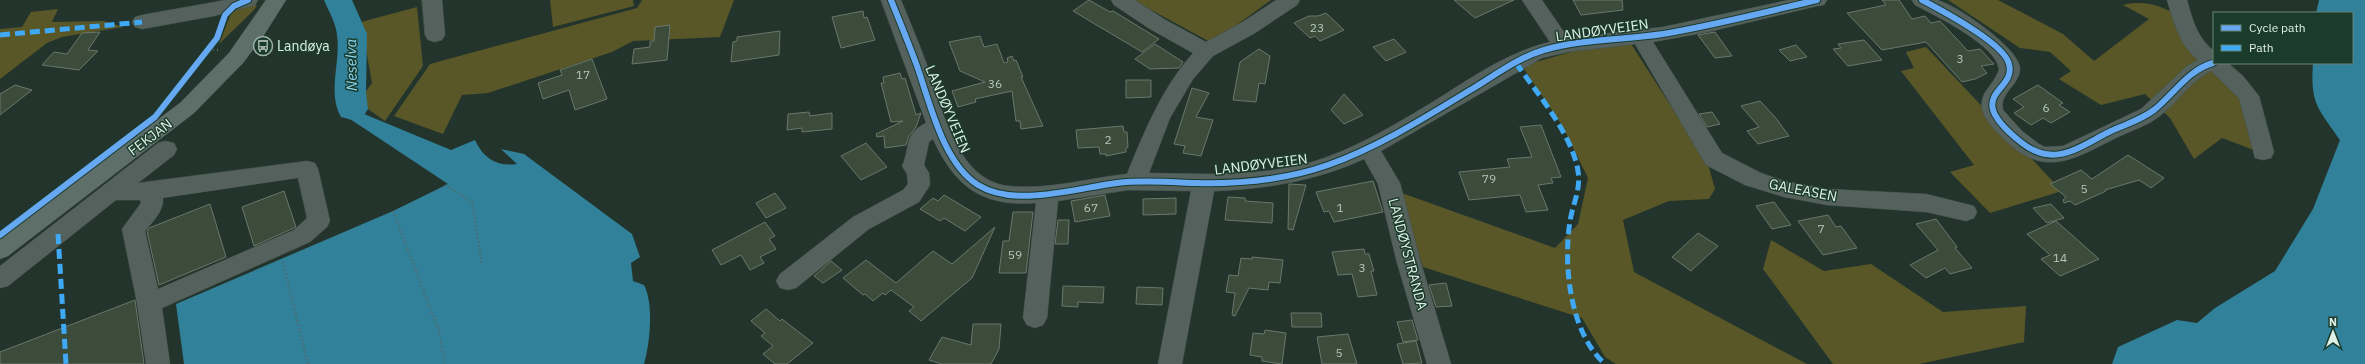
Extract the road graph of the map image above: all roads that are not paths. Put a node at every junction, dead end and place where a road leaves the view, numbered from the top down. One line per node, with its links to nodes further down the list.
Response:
1 (248, 0): 11 (street)
2 (276, 0): 28 (main road, FEKJAN)
3 (432, 0): 12 (street)
4 (891, 0): 18 (street, LANDØYVEIEN)
5 (1121, 0): 15 (street)
6 (1290, 0): 15 (street)
7 (1532, 0): 14 (street, LANDØYVEIEN)
8 (1817, 0): 13 (street, LANDØYVEIEN)
9 (1922, 0): 16 (street)
10 (2177, 0): 16 (street)
11 (142, 22)
12 (434, 35)
13 (1640, 37): 14 (street, LANDØYVEIEN); 27 (street, GALEASEN)
14 (1563, 45): 19 (street, LANDØYVEIEN)
15 (1206, 51): 22 (street)
16 (2213, 63)
17 (2214, 64): 21 (street)
18 (939, 126): 26 (street, LANDØYVEIEN); 30 (street)
19 (1368, 148): 23 (street, LANDØYVEIEN); 35 (street, LANDØYSTRANDA)
20 (166, 149): 25 (street)
21 (2263, 152)
22 (1135, 181): 23 (street, LANDØYVEIEN); 26 (street, LANDØYVEIEN)
23 (1204, 183): 34 (street)
24 (151, 191): 25 (street); 31 (street); 31 (street)
25 (112, 192): 29 (street)
26 (1048, 193): 32 (street)
27 (1966, 212)
28 (0, 250)
29 (0, 279)
30 (788, 281)
31 (149, 303): 33 (street)
32 (1035, 318)
33 (158, 364)
34 (1170, 364)
35 (1439, 364)

